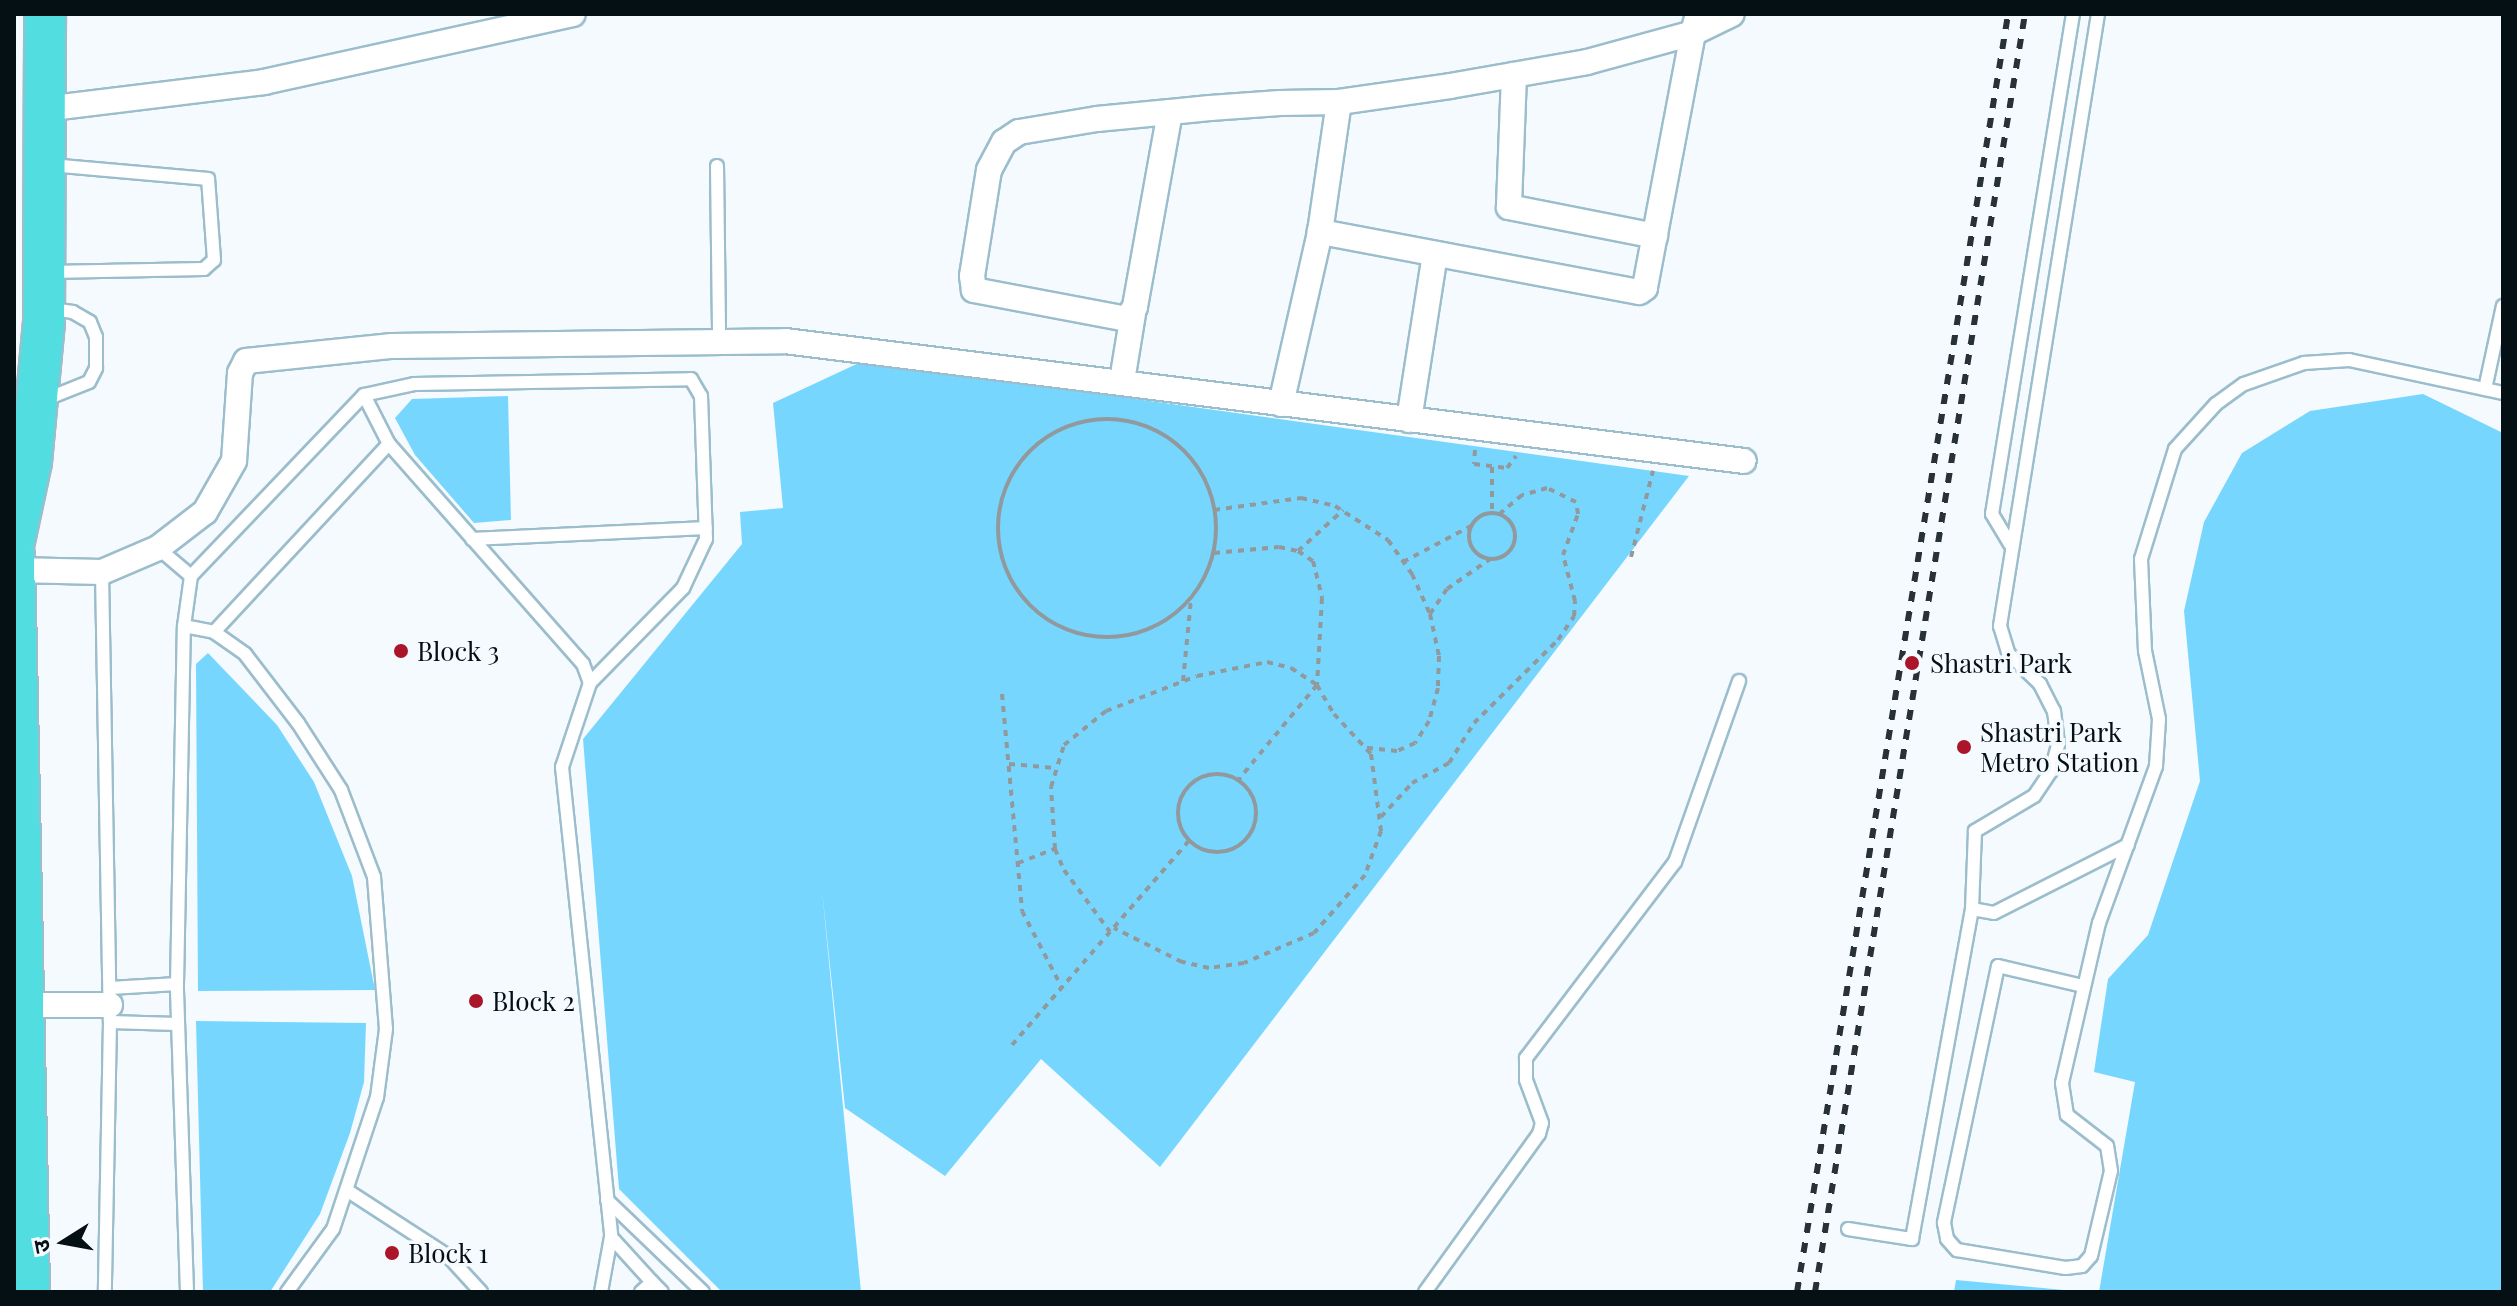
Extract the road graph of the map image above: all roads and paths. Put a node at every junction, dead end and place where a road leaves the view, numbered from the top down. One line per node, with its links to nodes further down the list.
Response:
1 (45, 14): 9 (highway)
2 (573, 14): 9 (street)
3 (1732, 14): 6 (street)
4 (2073, 14): 39 (lane)
5 (2098, 14): 39 (lane)
6 (1696, 24): 7 (street); 14 (street)
7 (1514, 75): 8 (street); 14 (street)
8 (1339, 102): 10 (street); 13 (street)
9 (45, 109): 11 (highway)
10 (1170, 112): 18 (street); 18 (street)
11 (44, 164): 16 (highway); 16 (lane)
12 (717, 166): 19 (lane)
13 (1320, 232): 15 (street); 25 (street)
14 (1655, 236): 15 (street)
15 (1435, 254): 26 (street)
16 (44, 290): 24 (highway); 24 (lane)
17 (2503, 306): 21 (lane)
18 (1133, 314): 20 (street)
19 (719, 342): 20 (street); 40 (street)
20 (1122, 381): 25 (street)
21 (2485, 389): 22 (lane); 65 (lane)
22 (2503, 393)
23 (364, 395): 27 (lane); 36 (lane); 49 (lane)
24 (38, 402): 38 (highway)
25 (1281, 404): 26 (street)
26 (1409, 420): 28 (street)
27 (389, 444): 37 (lane); 53 (lane)
28 (1659, 448): 29 (street); 44 (path)
29 (1744, 461)
30 (1492, 466): 33 (path)
31 (1214, 510): 32 (path); 42 (path); 50 (path)
32 (1343, 510): 41 (path); 46 (path)
33 (1492, 513): 34 (path); 35 (path)
34 (1499, 514): 45 (path); 63 (path)
35 (1471, 526): 45 (path); 46 (path)
36 (706, 528): 37 (lane); 56 (lane)
37 (472, 539): 56 (lane)
38 (14, 541)
39 (2010, 544): 68 (lane)
40 (158, 548): 48 (street); 49 (lane)
41 (1298, 551): 42 (path); 57 (path)
42 (1214, 553): 50 (path)
43 (14, 555): 47 (highway)
44 (1631, 557)
45 (1491, 559): 51 (path)
46 (1403, 562): 51 (path)
47 (15, 570): 48 (street); 73 (highway)
48 (102, 572): 74 (lane)
49 (191, 576): 52 (lane)
50 (1191, 598): 54 (path)
51 (1430, 614): 59 (path)
52 (184, 626): 53 (lane); 70 (lane)
53 (214, 632): 77 (lane)
54 (1183, 681): 57 (path); 61 (path)
55 (1739, 681): 91 (lane)
56 (590, 683): 78 (lane)
57 (1317, 685): 59 (path); 62 (path)
58 (1002, 694): 60 (path)
59 (1365, 748): 63 (path)
60 (1009, 764): 61 (path); 67 (path)
61 (1055, 768): 66 (path)
62 (1238, 780): 64 (path); 64 (path)
63 (1379, 819): 69 (path)
64 (1189, 841): 69 (path)
65 (2128, 845): 68 (lane); 71 (lane)
66 (1055, 849): 67 (path); 69 (path)
67 (1018, 863): 72 (path)
68 (1972, 909): 79 (lane)
69 (1112, 930): 72 (path)
70 (177, 984): 74 (lane); 75 (lane)
71 (2083, 986): 71 (lane)
72 (1062, 988): 76 (path)
73 (26, 1005): 74 (street); 82 (highway)
74 (110, 1005): 75 (lane); 83 (lane)
75 (177, 1024): 84 (lane)
76 (1012, 1045)
77 (348, 1191): 85 (lane); 86 (lane)
78 (607, 1200): 80 (lane); 90 (lane)
79 (1848, 1229)
80 (611, 1237): 81 (lane); 87 (lane)
81 (652, 1282): 88 (lane); 89 (lane)
82 (29, 1292)
83 (105, 1292)
84 (187, 1292)
85 (287, 1292)
86 (481, 1292)
87 (601, 1292)
88 (641, 1292)
89 (662, 1292)
90 (703, 1292)
91 (1425, 1292)

